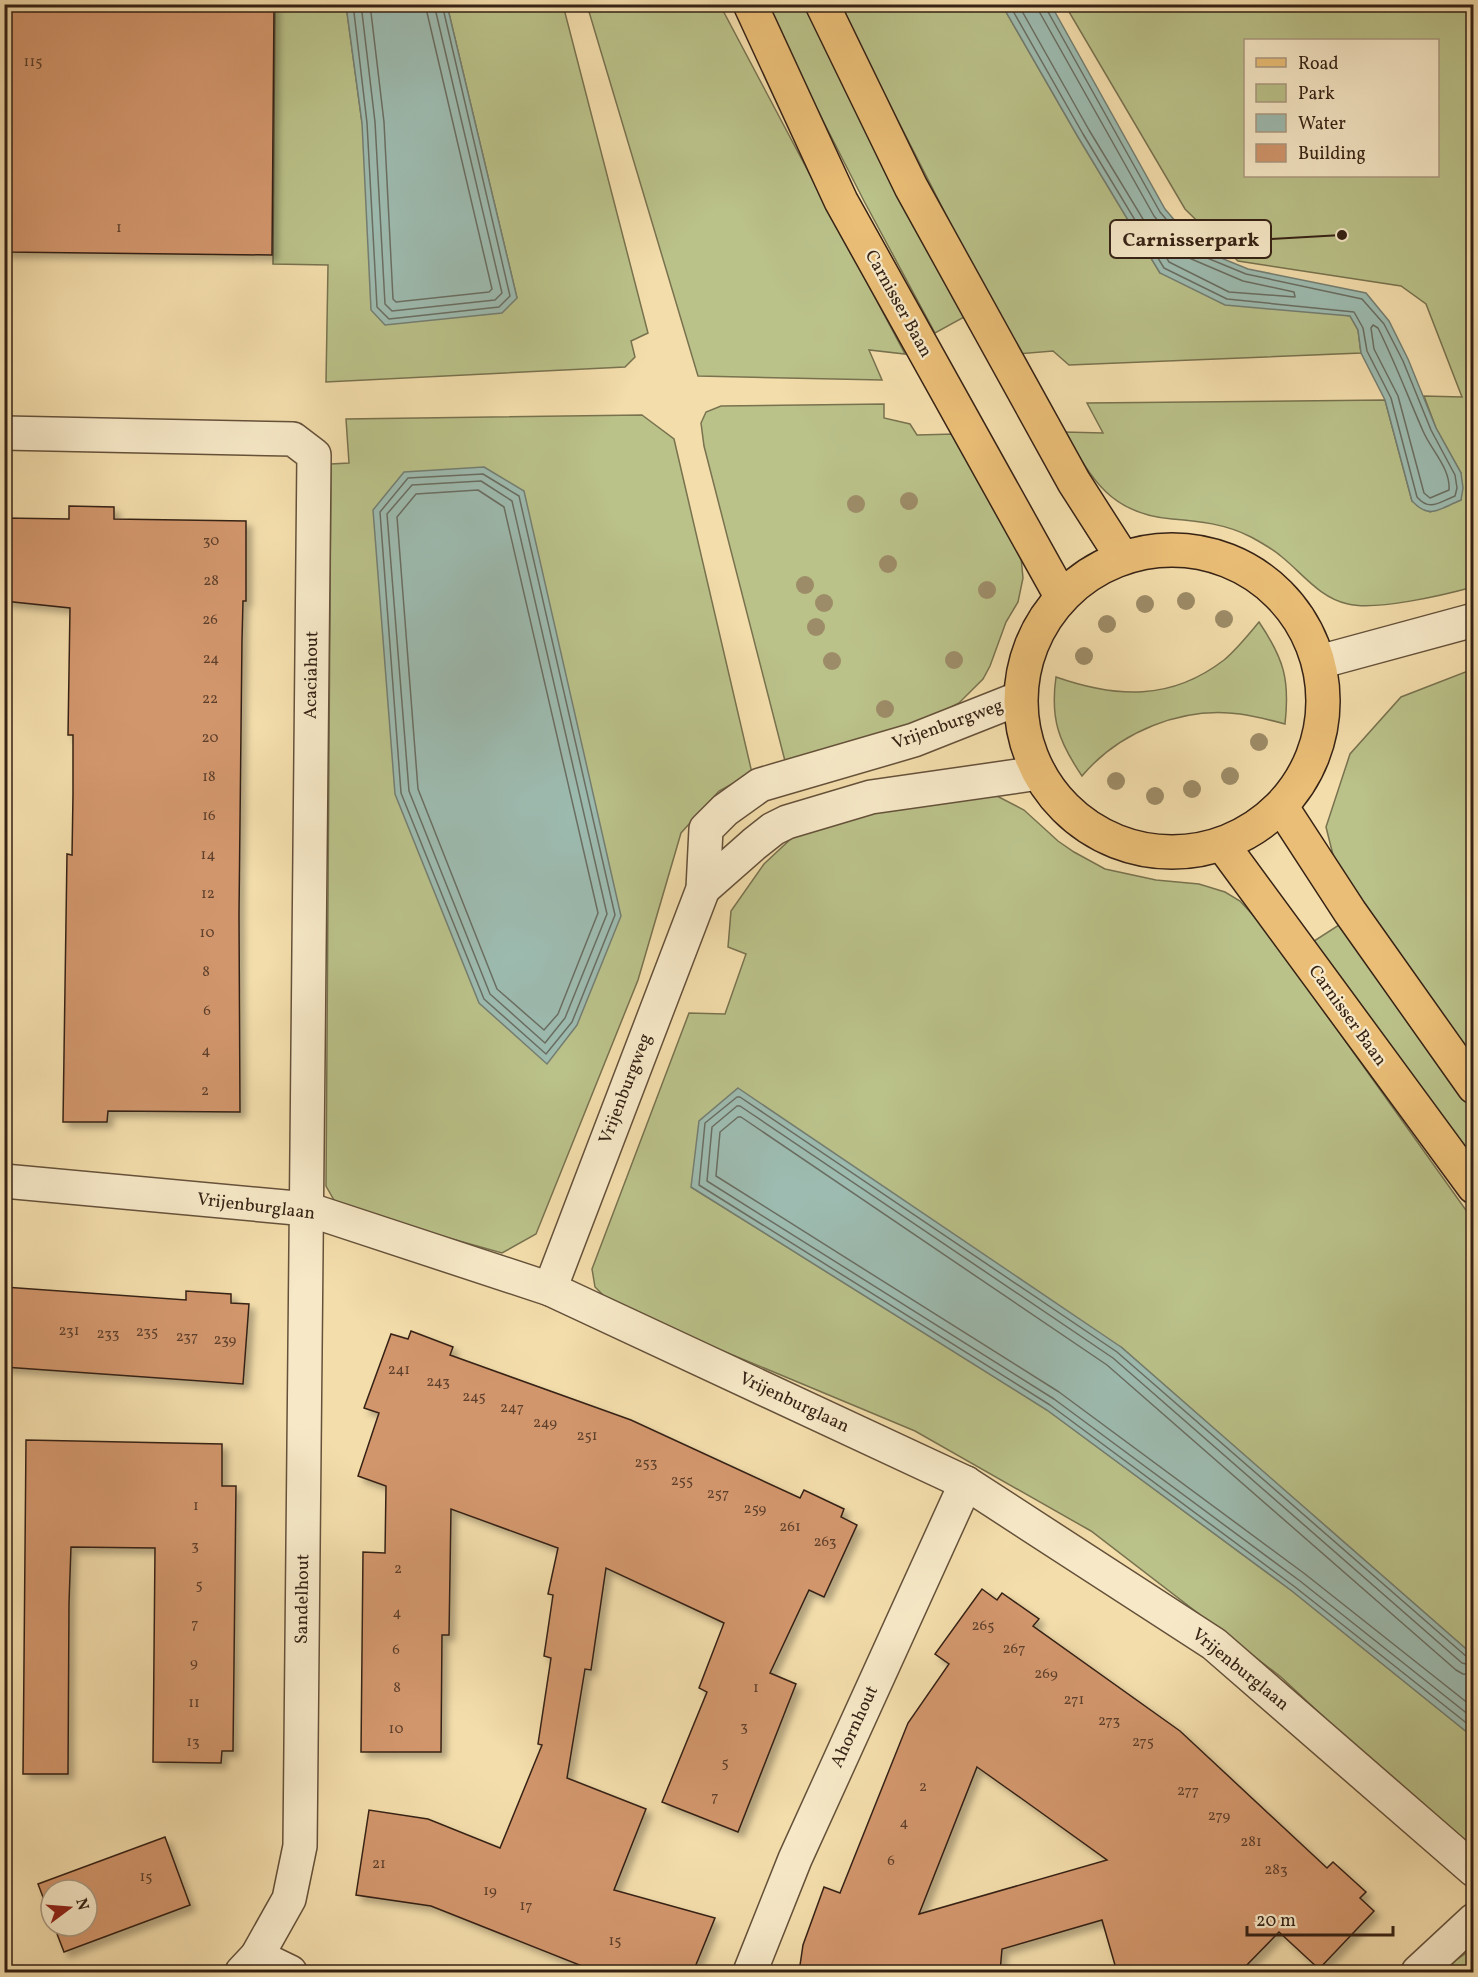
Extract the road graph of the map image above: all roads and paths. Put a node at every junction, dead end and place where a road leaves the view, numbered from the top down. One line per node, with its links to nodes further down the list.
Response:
1 (750, 4): 5 (main road, Carnisser Baan)
2 (822, 4): 4 (main road)
3 (4, 433): 16 (street, Acaciahout)
4 (1122, 556): 5 (main road); 7 (main road)
5 (1061, 596): 8 (main road)
6 (1473, 620): 7 (street)
7 (1319, 662): 10 (main road)
8 (1020, 698): 9 (main road); 12 (street, Vrijenburgweg)
9 (1039, 773): 11 (main road); 12 (street, Vrijenburgweg)
10 (1281, 806): 11 (main road); 13 (main road)
11 (1222, 844): 15 (main road, Carnisser Baan)
12 (703, 889): 17 (street, Vrijenburgweg)
13 (1473, 1087)
14 (4, 1181): 16 (street, Vrijenburglaan)
15 (1473, 1187)
16 (307, 1209): 17 (street, Vrijenburglaan); 21 (street, Sandelhout)
17 (550, 1289): 18 (street, Vrijenburglaan)
18 (966, 1483): 19 (street, Vrijenburglaan); 23 (street, Ahornhout)
19 (1473, 1870)
20 (1473, 1920): 24 (street)
21 (250, 1964): 22 (street)
22 (290, 1972)
23 (750, 1972)
24 (1418, 1972)

